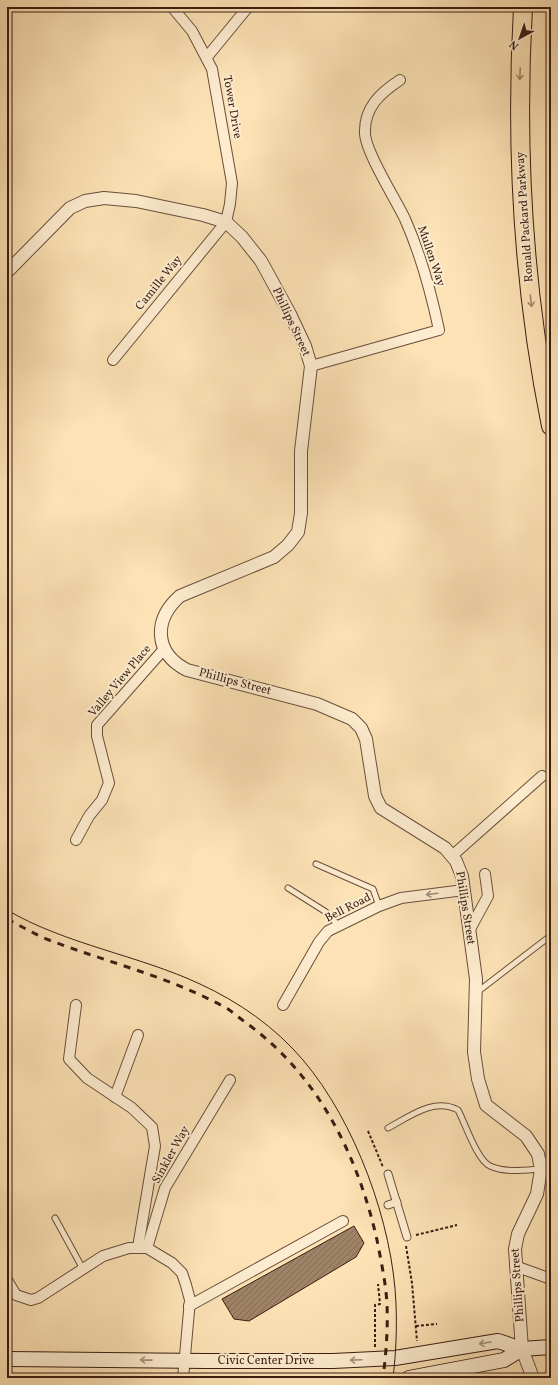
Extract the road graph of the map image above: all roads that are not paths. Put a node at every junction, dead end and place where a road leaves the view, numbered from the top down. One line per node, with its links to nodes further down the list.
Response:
1 (172, 7): 4 (street, Tower Drive)
2 (248, 7): 4 (street)
3 (524, 7): 10 (highway, Ronald Packard Parkway, one-way to 10)
4 (207, 57): 6 (street, Tower Drive)
5 (400, 80): 9 (street, Mullen Way)
6 (226, 222): 7 (street, Phillips Street); 8 (street, Camille Way); 9 (street, Phillips Street)
7 (7, 272)
8 (113, 360)
9 (311, 366): 11 (street, Phillips Street)
10 (551, 426)
11 (164, 649): 13 (street, Valley View Place); 14 (street, Phillips Street)
12 (542, 776): 14 (street)
13 (76, 840)
14 (453, 856): 18 (street, Phillips Street)
15 (316, 864): 19 (lane)
16 (486, 874): 21 (street)
17 (288, 888): 20 (lane)
18 (464, 890): 19 (street, Bell Road, one-way to 19); 21 (street, Phillips Street)
19 (379, 906): 20 (street, Bell Road)
20 (338, 925): 25 (street, Bell Road)
21 (469, 931): 23 (street, Phillips Street)
22 (551, 940): 23 (lane)
23 (476, 993): 31 (street, Phillips Street)
24 (76, 1005): 28 (street)
25 (283, 1005)
26 (138, 1035): 28 (street)
27 (230, 1080): 38 (street, Sinkler Way)
28 (115, 1096): 38 (street)
29 (388, 1128): 31 (lane)
30 (551, 1160): 31 (street)
31 (541, 1169): 39 (street, Phillips Street)
32 (388, 1174): 33 (street)
33 (397, 1202): 34 (street); 37 (street)
34 (388, 1205)
35 (55, 1218): 40 (lane)
36 (343, 1221): 43 (street)
37 (407, 1238)
38 (143, 1247): 40 (street); 43 (street)
39 (515, 1266): 41 (street); 45 (street, Phillips Street)
40 (83, 1269): 42 (street)
41 (551, 1279)
42 (7, 1280)
43 (189, 1306): 47 (street)
44 (551, 1347): 45 (main road, Civic Center Drive)
45 (522, 1349): 47 (main road, Civic Center Drive, one-way to 47); 49 (main road, Civic Center Drive); 50 (street, Phillips Street)
46 (7, 1359): 47 (main road, Civic Center Drive, one-way to 46)
47 (185, 1361): 48 (street)
48 (183, 1378)
49 (415, 1378)
50 (533, 1378)

